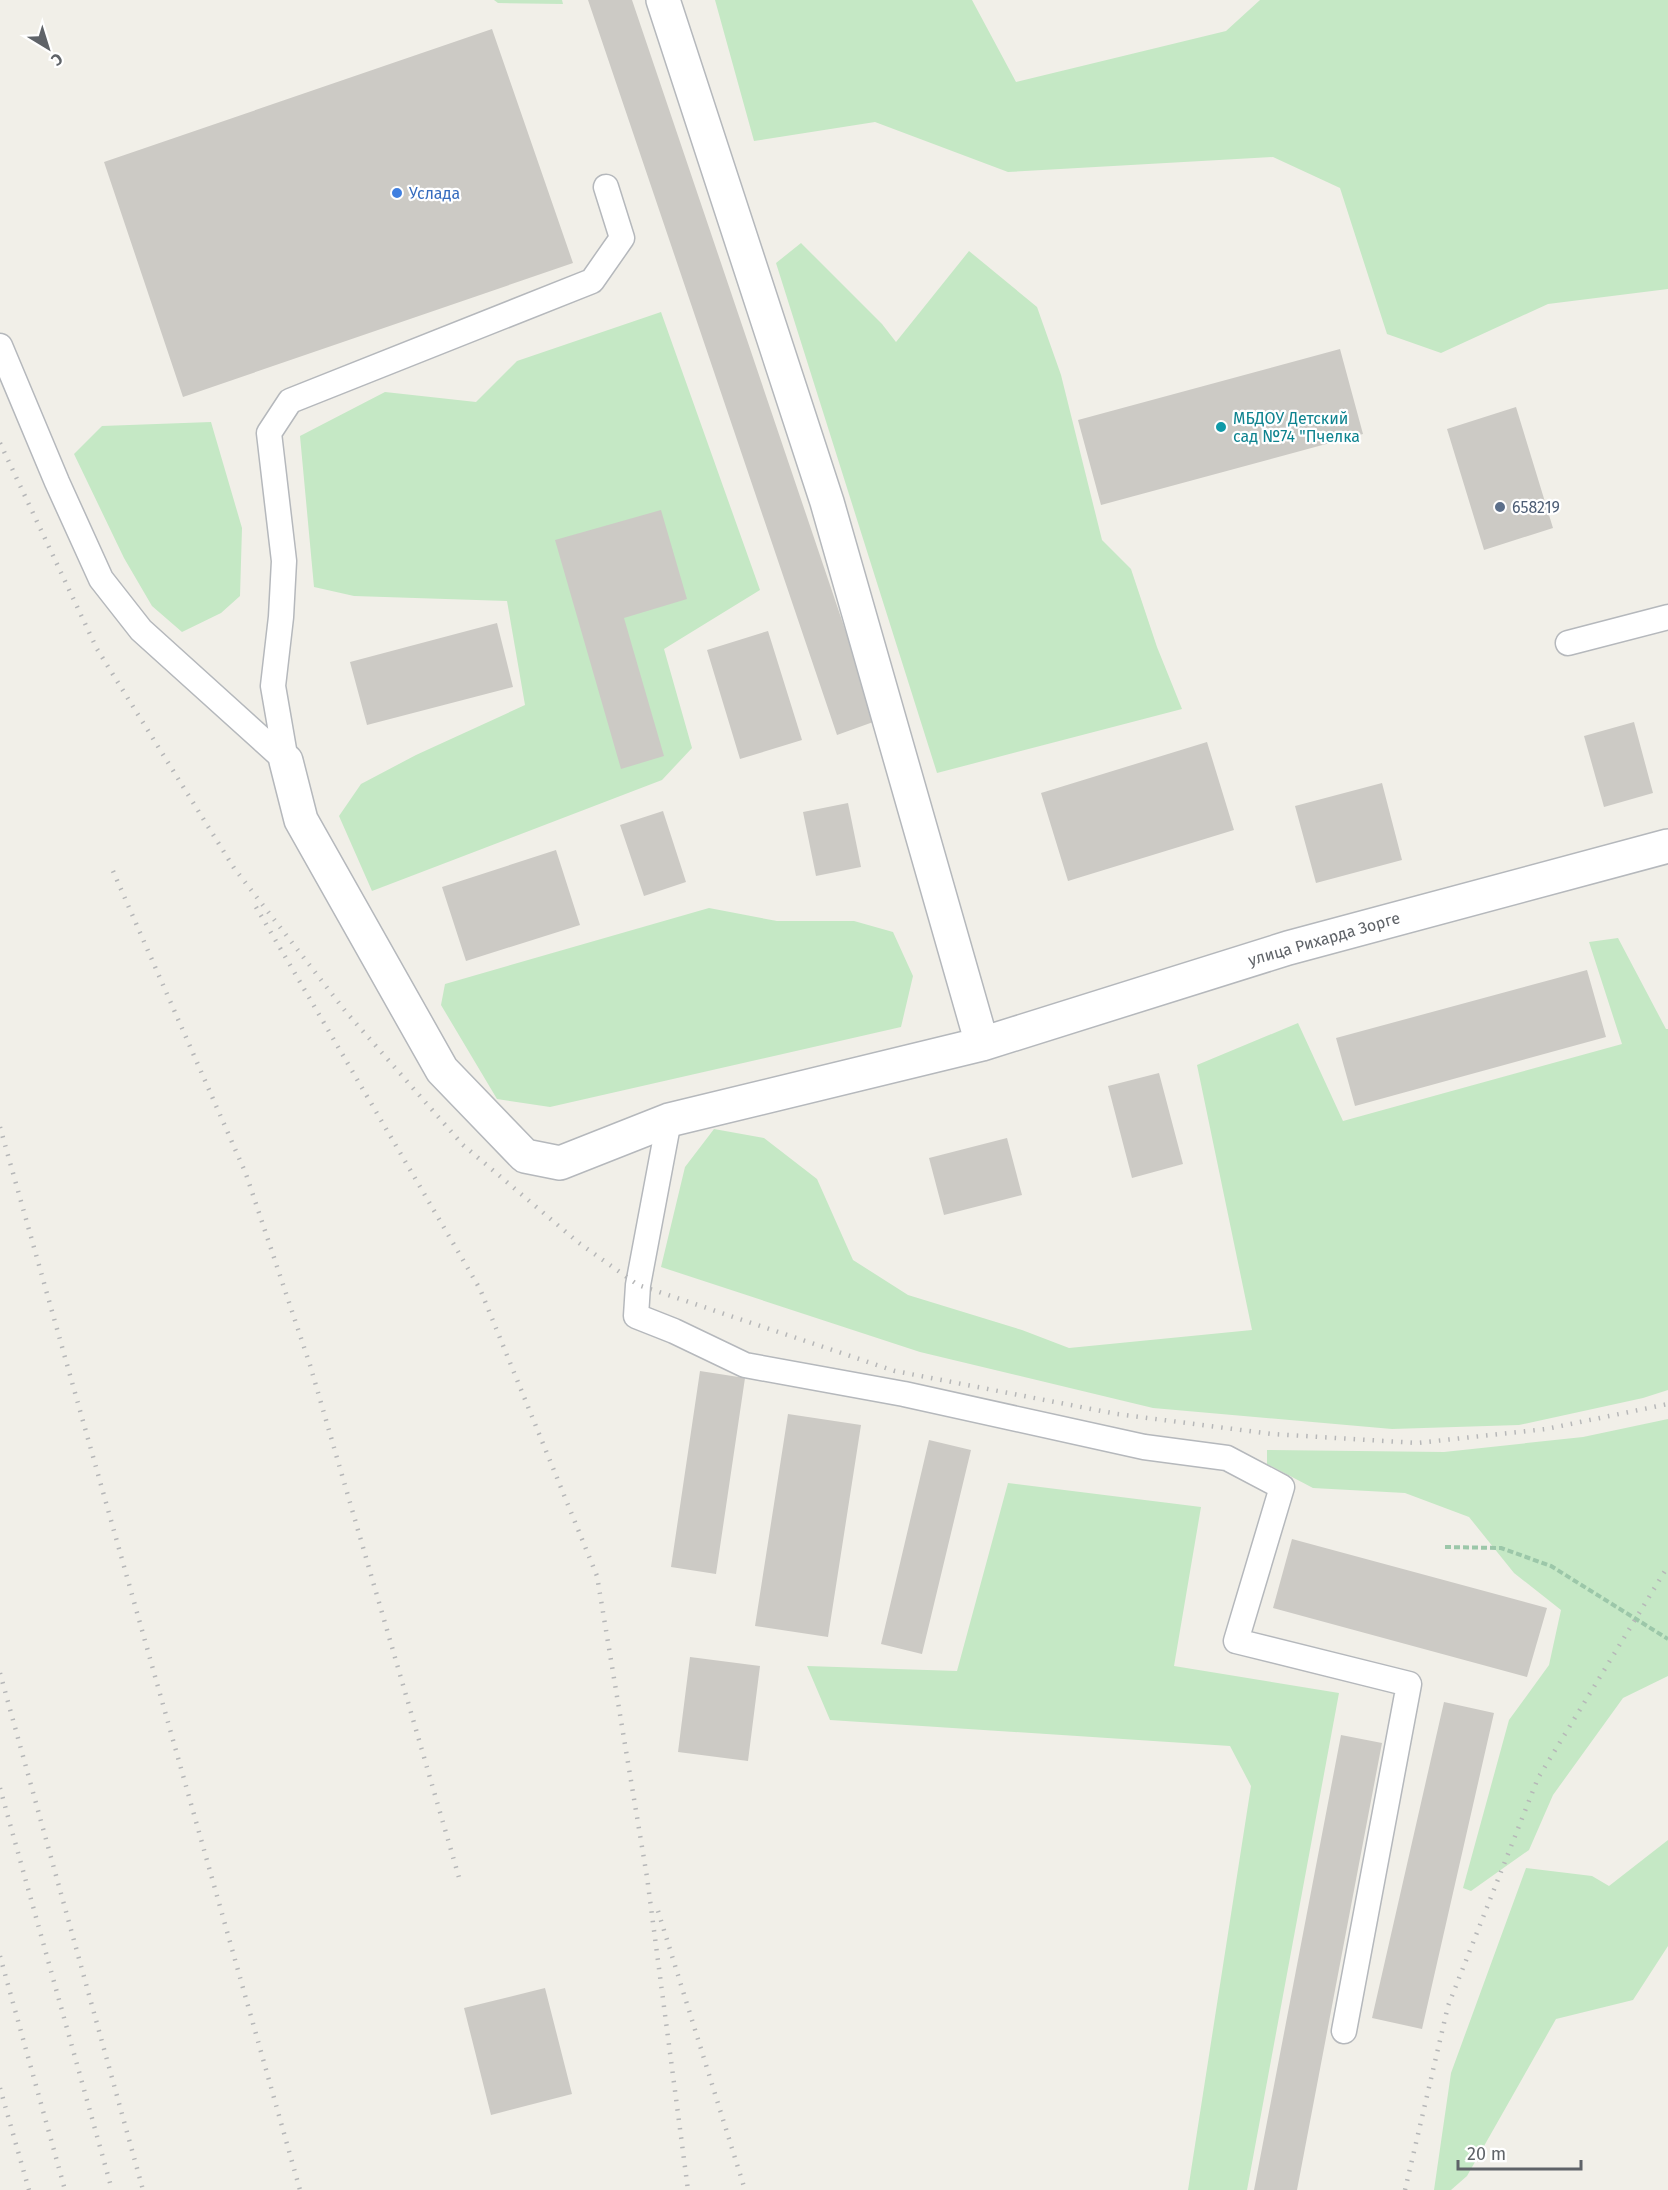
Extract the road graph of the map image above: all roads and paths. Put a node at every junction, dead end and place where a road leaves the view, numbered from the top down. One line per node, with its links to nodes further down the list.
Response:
1 (663, 0): 8 (street)
2 (606, 187): 6 (lane)
3 (0, 346): 6 (lane)
4 (1668, 618): 5 (lane)
5 (1568, 643)
6 (286, 761): 9 (street, улица Рихарда Зорге)
7 (1668, 846): 8 (street, улица Рихарда Зорге)
8 (982, 1044): 9 (street, улица Рихарда Зорге)
9 (669, 1120): 12 (lane)
10 (1445, 1547): 11 (path)
11 (1668, 1638)
12 (1344, 2031)

